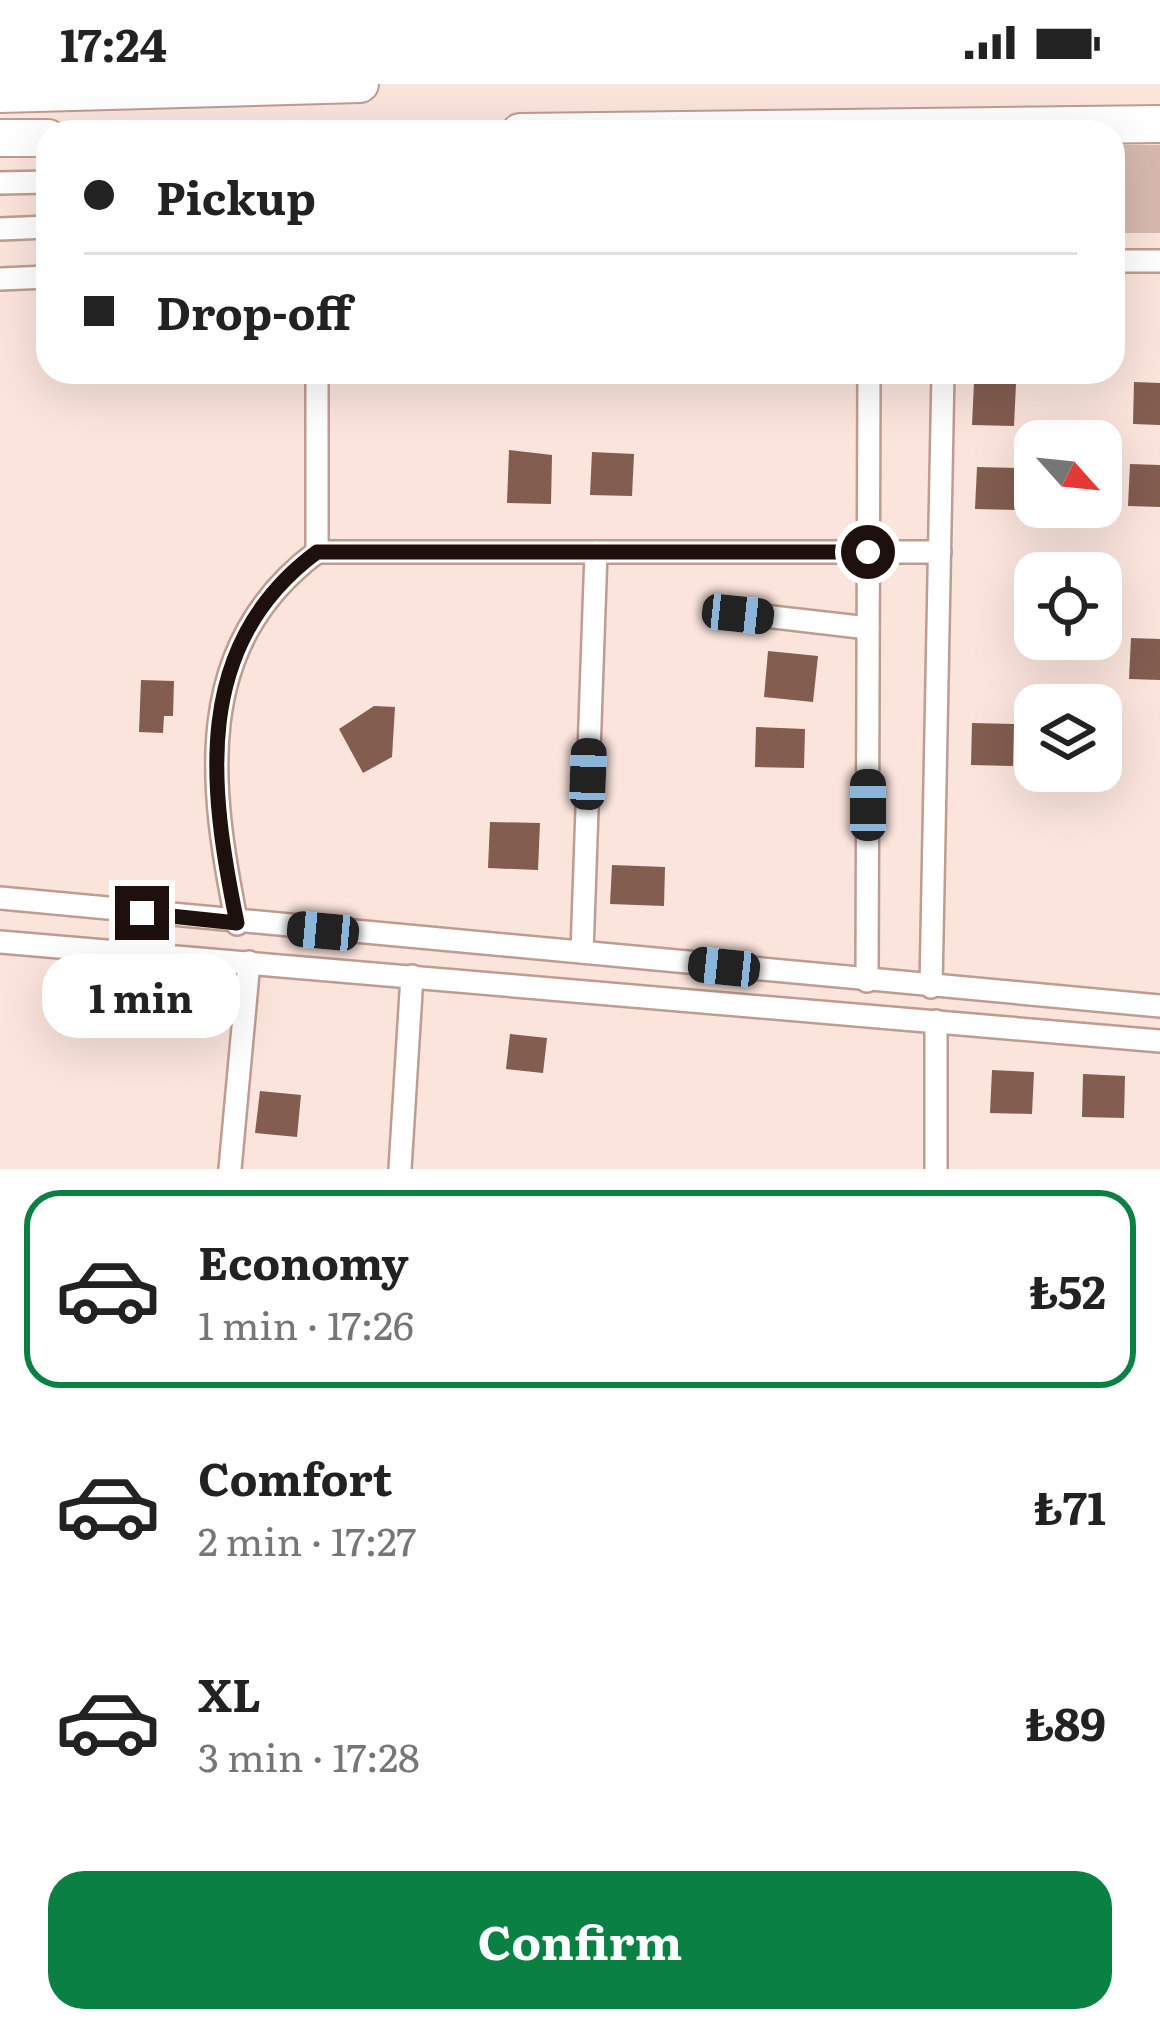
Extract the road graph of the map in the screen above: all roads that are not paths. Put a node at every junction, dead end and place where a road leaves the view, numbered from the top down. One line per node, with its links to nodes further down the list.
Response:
1 (339, 84): 2 (highway); 3 (highway)
2 (360, 84)
3 (0, 94)
4 (1160, 124): 5 (highway)
5 (1125, 125)
6 (0, 138): 7 (highway)
7 (36, 138)
8 (36, 182): 9 (street)
9 (0, 183)
10 (36, 228): 11 (street)
11 (0, 229)
12 (1125, 261): 13 (street)
13 (1160, 261)
14 (36, 278): 15 (street)
15 (0, 279)
16 (317, 384): 19 (street)
17 (868, 384): 21 (street)
18 (943, 384): 22 (street)
19 (317, 552): 20 (street); 26 (street)
20 (596, 552): 21 (street); 28 (street)
21 (868, 552): 22 (street); 24 (street)
22 (940, 552): 32 (street)
23 (738, 614): 24 (street)
24 (868, 628): 31 (street)
25 (0, 898): 26 (street)
26 (237, 923): 28 (street)
27 (0, 942): 29 (street)
28 (581, 952): 31 (street)
29 (249, 962): 30 (street); 36 (street)
30 (412, 976): 34 (street); 37 (street)
31 (867, 981): 32 (street)
32 (932, 987): 33 (street)
33 (1160, 1006)
34 (936, 1021): 35 (street); 38 (street)
35 (1160, 1040)
36 (230, 1169)
37 (400, 1169)
38 (936, 1169)

